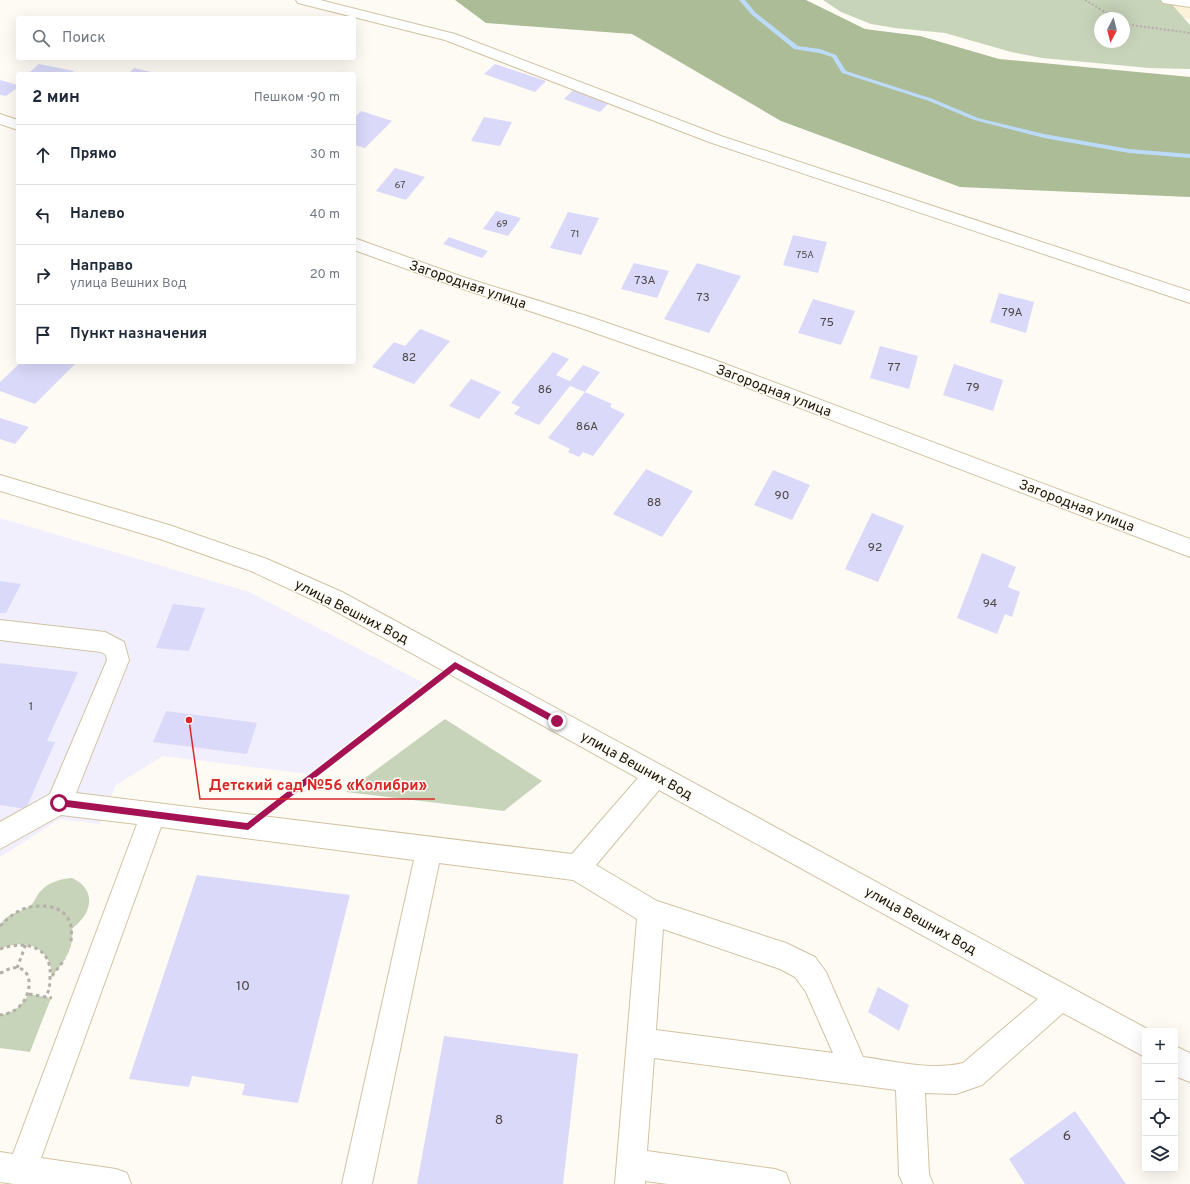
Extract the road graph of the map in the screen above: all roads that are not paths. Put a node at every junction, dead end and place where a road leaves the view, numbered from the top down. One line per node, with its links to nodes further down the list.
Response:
1 (303, 0): 7 (street)
2 (1168, 0): 3 (street)
3 (1190, 3)
4 (0, 119): 5 (street)
5 (16, 124)
6 (356, 245): 9 (street, Загородная улица)
7 (1190, 297)
8 (0, 482): 11 (street, улица Вешних Вод)
9 (1190, 548)
10 (0, 630): 12 (street)
11 (656, 775): 16 (street); 18 (street, улица Вешних Вод)
12 (59, 803): 13 (street); 14 (street)
13 (153, 814): 15 (street); 25 (street)
14 (0, 836)
15 (429, 849): 16 (street); 28 (street)
16 (577, 868): 17 (street)
17 (651, 912): 20 (street); 23 (street)
18 (1061, 997): 19 (street, улица Вешних Вод); 24 (street)
19 (1142, 1041)
20 (641, 1042): 23 (street); 26 (street)
21 (1178, 1062): 22 (street)
22 (1190, 1068)
23 (855, 1071): 24 (street)
24 (910, 1077): 30 (street)
25 (11, 1168): 27 (street)
26 (631, 1174): 29 (street)
27 (116, 1184)
28 (357, 1184)
29 (775, 1184)
30 (918, 1184)

